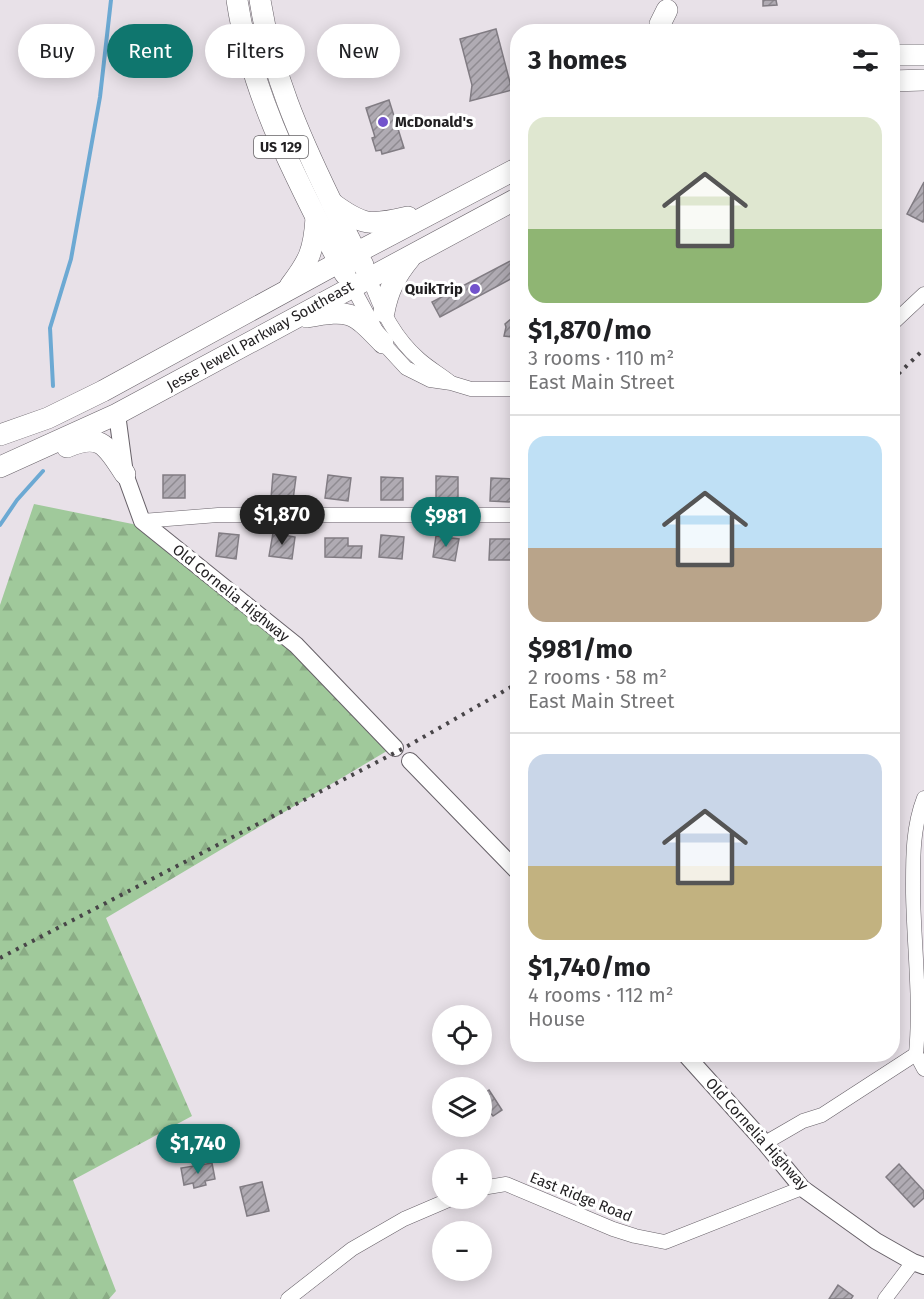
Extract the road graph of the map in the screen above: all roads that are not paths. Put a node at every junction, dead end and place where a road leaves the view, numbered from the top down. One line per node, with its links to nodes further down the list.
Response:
1 (237, 0): 14 (main road, US 129)
2 (260, 0): 12 (main road, US 129)
3 (668, 5): 4 (main road); 5 (main road)
4 (660, 24)
5 (671, 24)
6 (924, 55): 7 (main road)
7 (900, 56)
8 (924, 80): 9 (main road)
9 (900, 81)
10 (510, 172): 13 (main road, Jesse Jewell Parkway Southeast)
11 (510, 202): 15 (main road, Jesse Jewell Parkway Southeast)
12 (332, 203): 13 (main road); 16 (main road)
13 (440, 208): 16 (main road, Jesse Jewell Parkway Southeast)
14 (316, 218): 16 (main road, US 129); 18 (main road)
15 (412, 255): 17 (main road, Jesse Jewell Parkway Southeast); 20 (main road)
16 (347, 258): 17 (main road); 18 (main road, Jesse Jewell Parkway Southeast)
17 (360, 281): 20 (street); 22 (main road, Jesse Jewell Parkway Southeast); 23 (street)
18 (286, 292): 27 (main road, Jesse Jewell Parkway Southeast)
19 (924, 294): 21 (street)
20 (384, 312): 24 (street)
21 (900, 316)
22 (292, 320): 23 (main road); 26 (main road, Jesse Jewell Parkway Southeast)
23 (383, 343): 24 (street)
24 (452, 383): 25 (street)
25 (510, 389)
26 (117, 414): 28 (main road, Jesse Jewell Parkway Southeast); 30 (street)
27 (0, 435)
28 (27, 456): 29 (main road, Jesse Jewell Parkway Southeast); 30 (main road)
29 (0, 467)
30 (125, 474): 32 (street)
31 (510, 515): 32 (street)
32 (142, 521): 33 (street, Old Cornelia Highway)
33 (395, 748)
34 (410, 761): 36 (street)
35 (924, 798): 37 (street)
36 (510, 864)
37 (916, 1054): 39 (street); 40 (street)
38 (692, 1062): 40 (street, Old Cornelia Highway)
39 (924, 1069)
40 (765, 1143): 42 (street, Old Cornelia Highway)
41 (492, 1186): 42 (street, East Ridge Road)
42 (802, 1188): 44 (street, Old Cornelia Highway)
43 (432, 1207): 45 (street)
44 (918, 1264): 46 (street)
45 (288, 1299)
46 (885, 1299)

